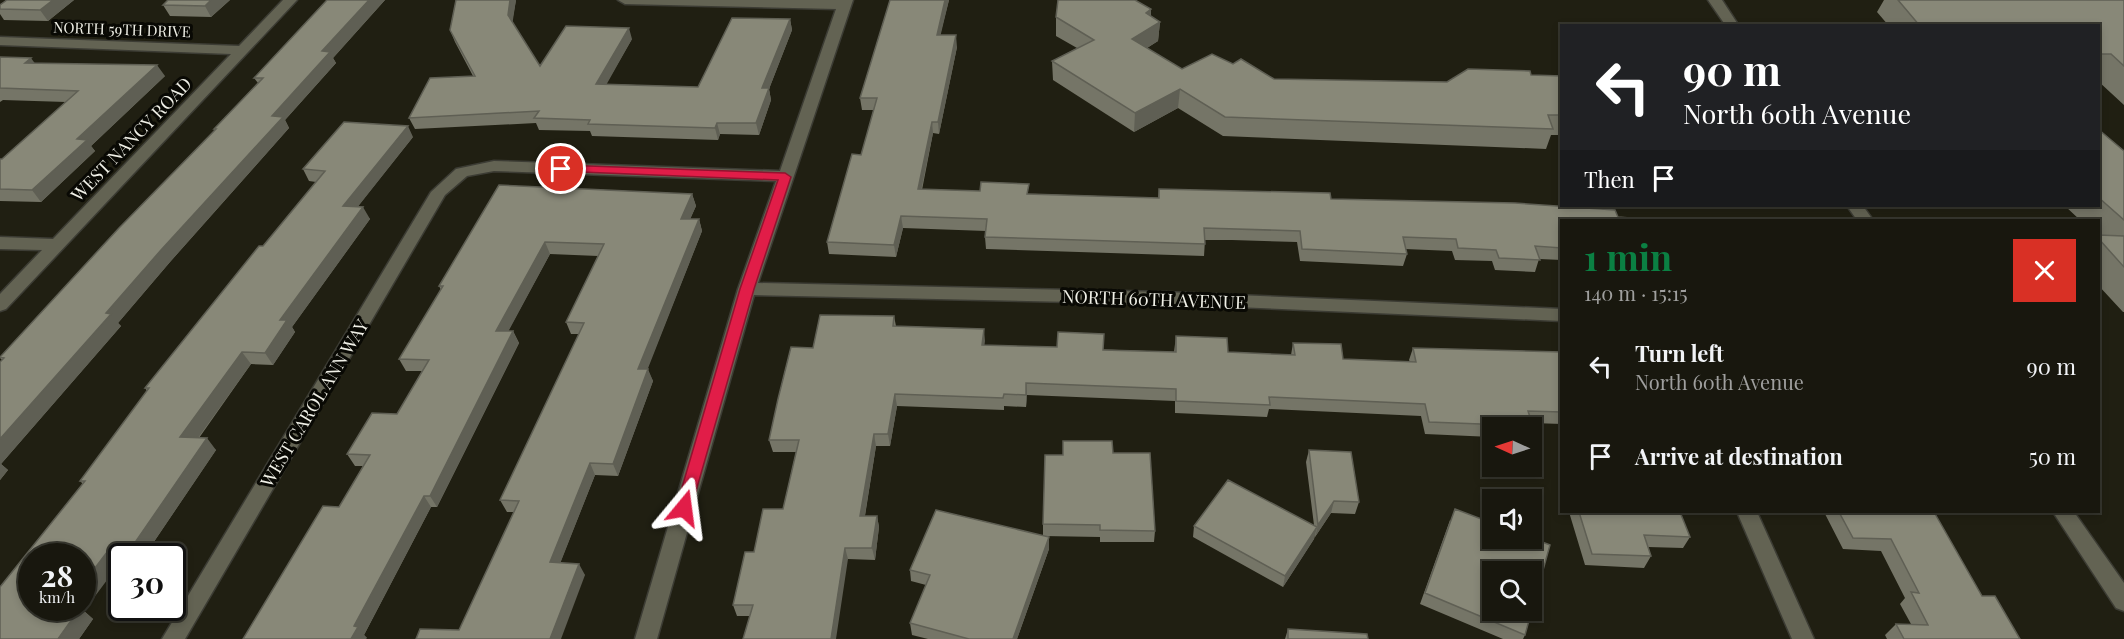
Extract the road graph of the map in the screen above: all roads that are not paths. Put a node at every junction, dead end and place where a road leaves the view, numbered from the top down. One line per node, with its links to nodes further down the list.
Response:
1 (290, 0): 7 (street, WEST NANCY ROAD)
2 (625, 0): 4 (street)
3 (1715, 0): 5 (street)
4 (845, 3): 8 (street)
5 (1732, 24)
6 (0, 41): 7 (street, NORTH 59TH DRIVE)
7 (243, 50): 10 (street, WEST NANCY ROAD)
8 (785, 177): 11 (street); 17 (street, WEST CAROL ANN WAY)
9 (0, 243): 10 (street)
10 (56, 245): 12 (street, WEST NANCY ROAD)
11 (747, 289): 13 (street, NORTH 60TH AVENUE); 18 (street)
12 (0, 305)
13 (1560, 315)
14 (1747, 513): 19 (street)
15 (2065, 513): 16 (street)
16 (2124, 601)
17 (173, 639)
18 (646, 639)
19 (1803, 639)

